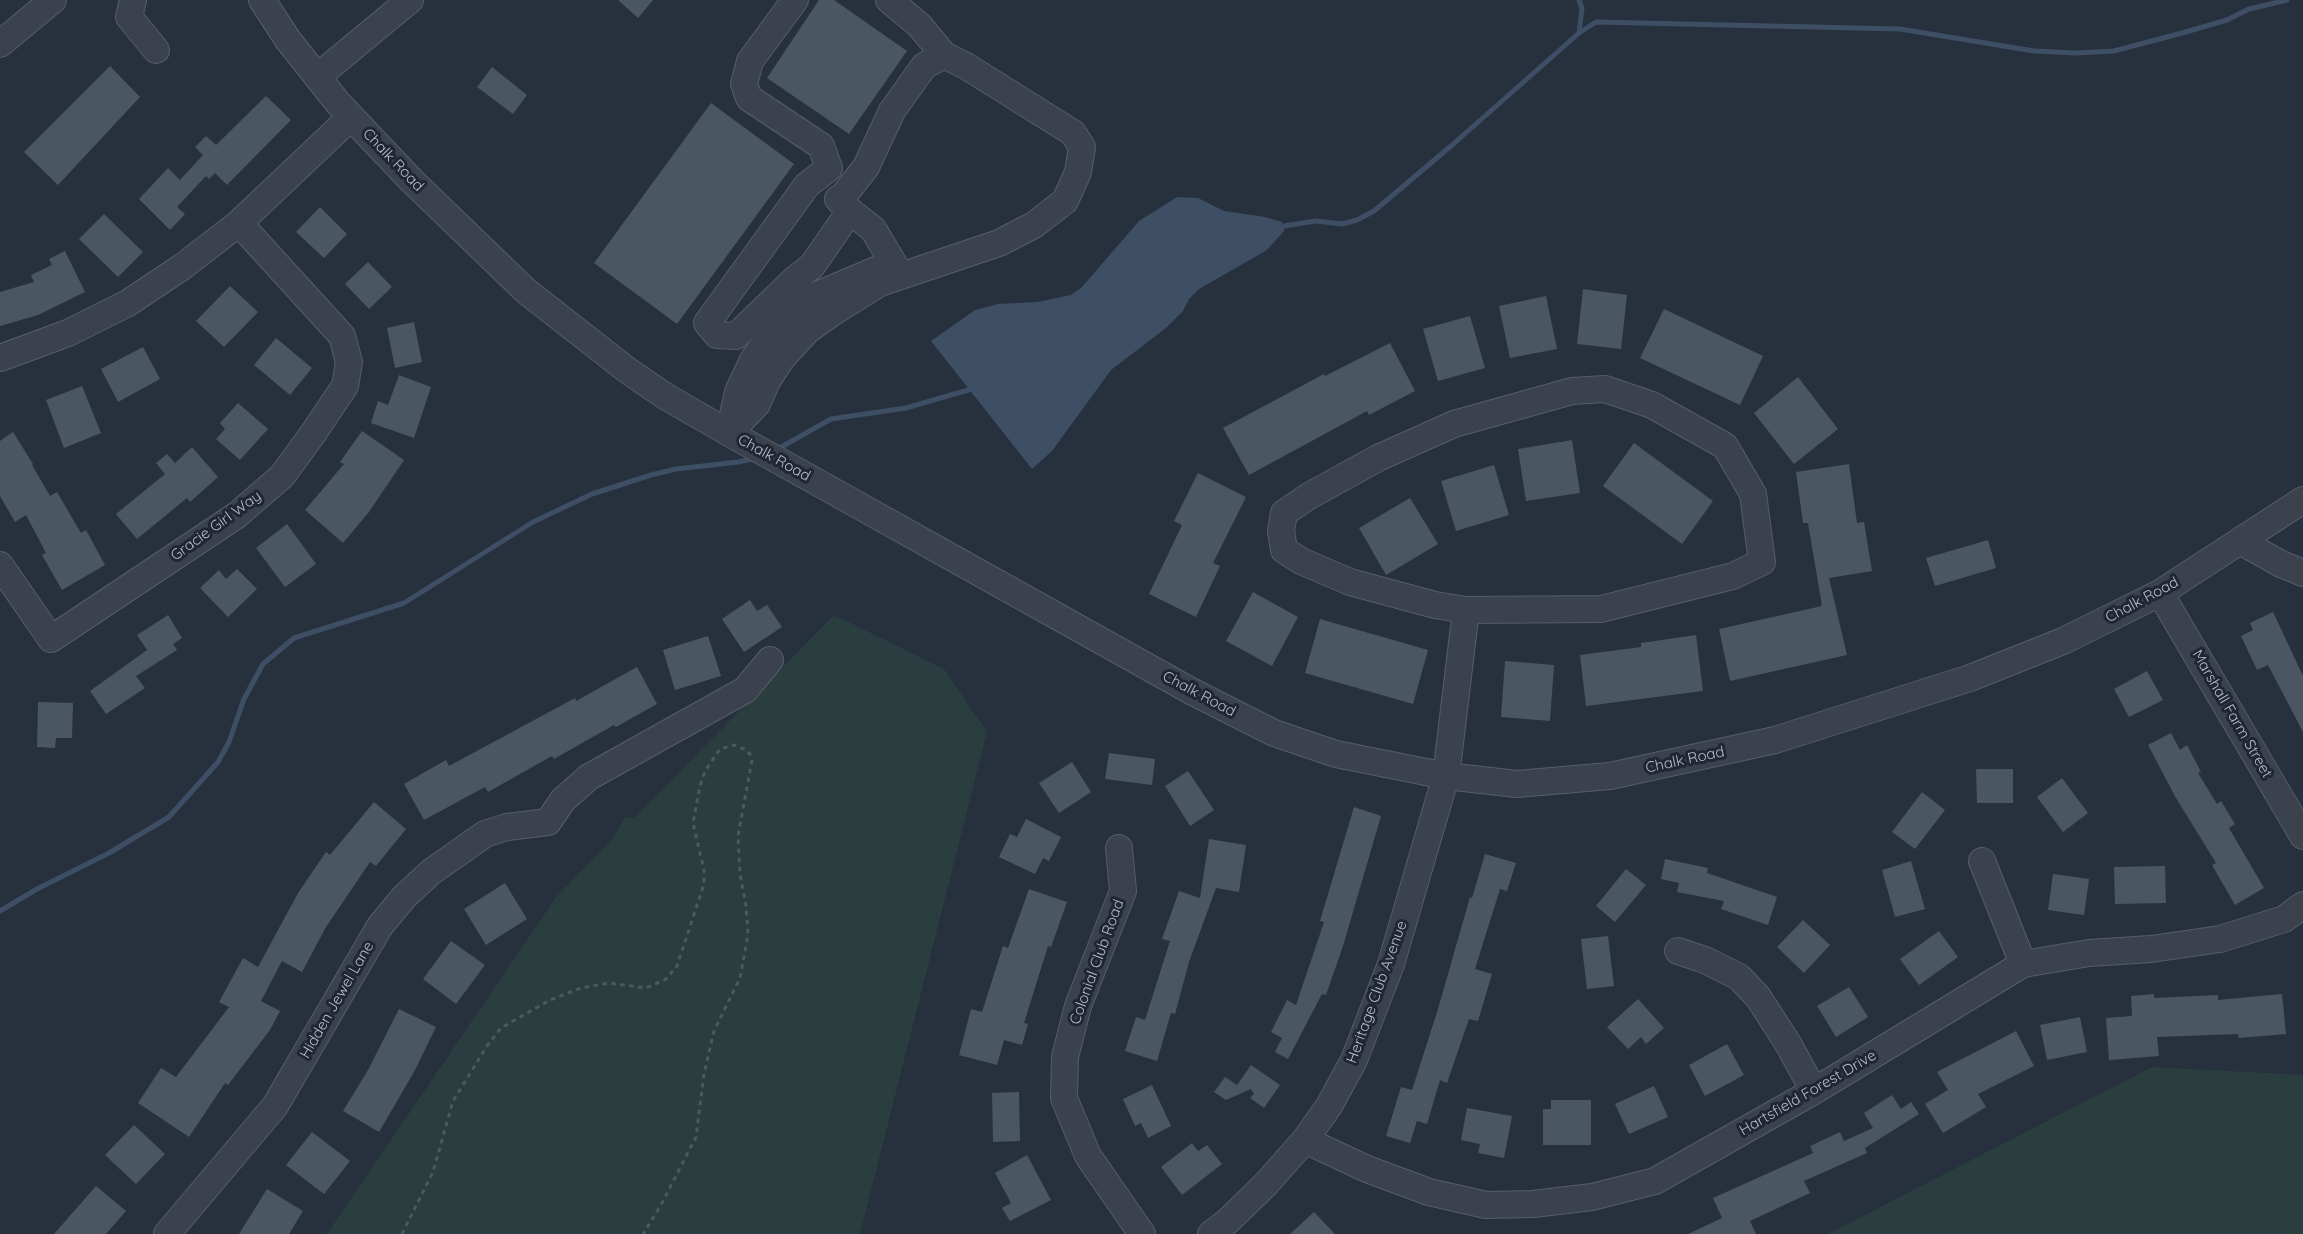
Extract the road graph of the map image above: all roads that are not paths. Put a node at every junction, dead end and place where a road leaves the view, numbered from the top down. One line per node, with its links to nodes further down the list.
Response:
1 (54, 0): 7 (street)
2 (133, 0): 8 (street)
3 (262, 0): 10 (street, Chalk Road)
4 (410, 0): 10 (street)
5 (795, 0): 12 (street)
6 (889, 0): 9 (street)
7 (0, 44)
8 (156, 50)
9 (944, 56): 13 (street); 15 (street)
10 (317, 77): 11 (street, Chalk Road)
11 (351, 117): 14 (street); 19 (street, Chalk Road)
12 (816, 178): 13 (street); 16 (street)
13 (845, 206): 15 (street); 16 (street)
14 (239, 223): 17 (street); 22 (street, Gracie Girl Way)
15 (897, 270): 18 (street); 19 (street)
16 (727, 336): 18 (street)
17 (0, 358)
18 (753, 360): 19 (street)
19 (729, 433): 27 (street, Chalk Road)
20 (2303, 500): 21 (street, Chalk Road)
21 (2240, 541): 23 (street); 24 (street, Chalk Road)
22 (0, 565)
23 (2303, 573)
24 (2160, 593): 27 (street, Chalk Road); 28 (street, Marshall Farm Street)
25 (1466, 610): 25 (street); 27 (street, Heritage Club Avenue)
26 (770, 660): 36 (street, Hidden Jewel Lane)
27 (1446, 776): 35 (street, Heritage Club Avenue)
28 (2303, 836)
29 (1119, 848): 37 (street, Colonial Club Road)
30 (1982, 861): 33 (street)
31 (2303, 905): 33 (street, Hartsfield Forest Drive)
32 (1678, 951): 34 (street)
33 (2023, 964): 34 (street, Hartsfield Forest Drive)
34 (1814, 1090): 35 (street, Hartsfield Forest Drive)
35 (1305, 1140): 38 (street, Heritage Club Avenue)
36 (167, 1234)
37 (1142, 1234)
38 (1211, 1234)

